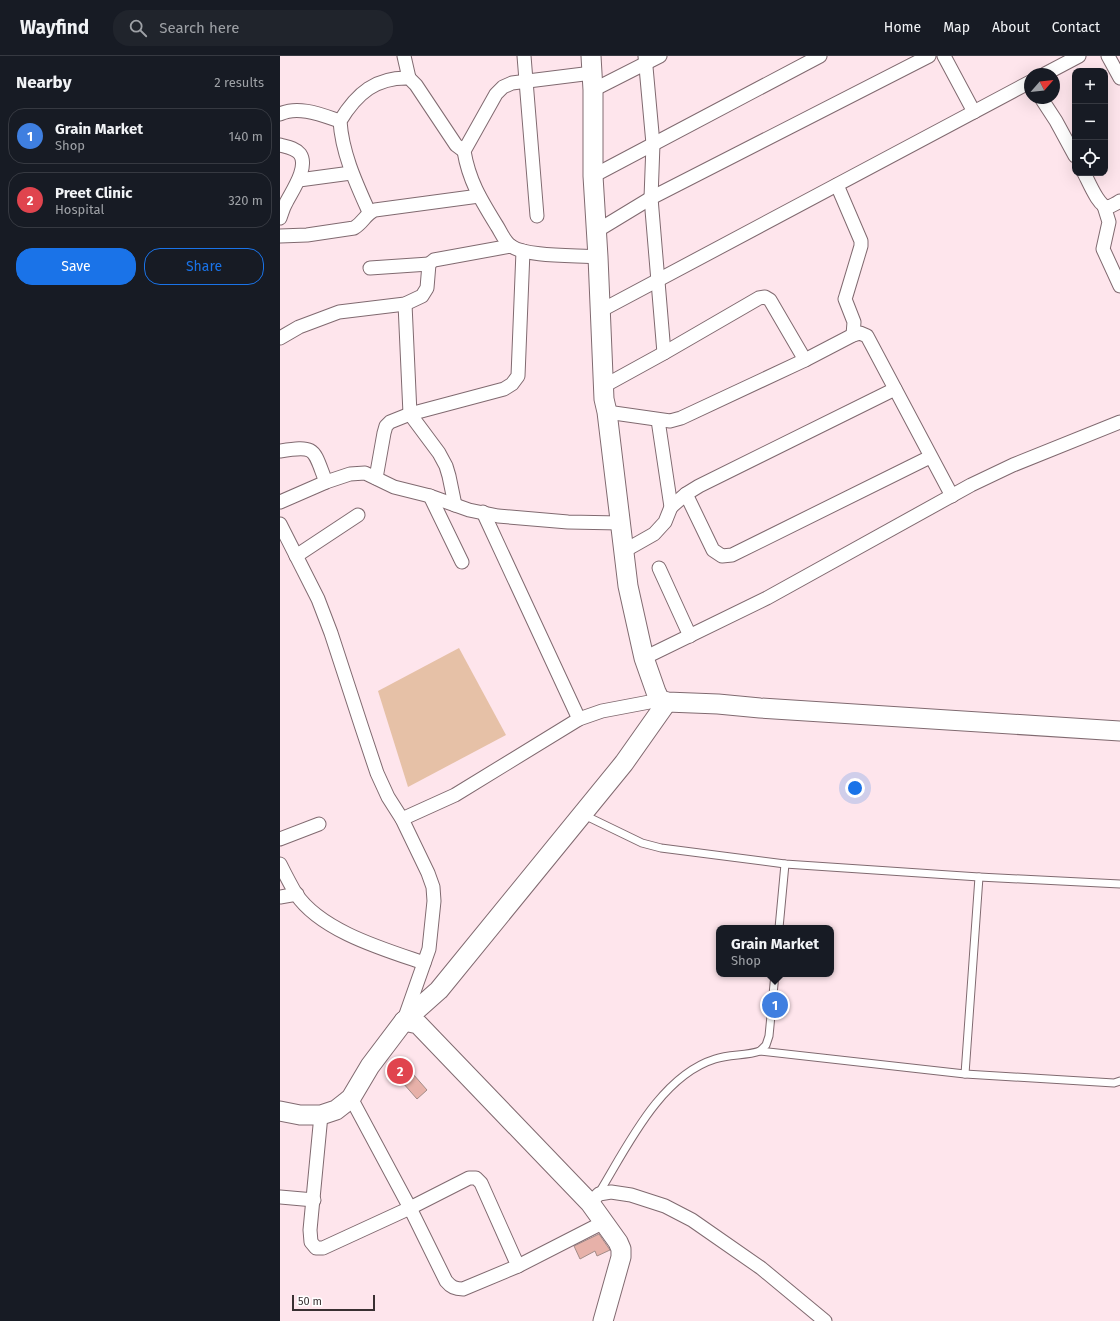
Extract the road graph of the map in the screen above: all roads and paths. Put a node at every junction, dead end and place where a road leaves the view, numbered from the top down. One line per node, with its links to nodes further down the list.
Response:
1 (404, 56): 12 (street)
2 (524, 56): 14 (street)
3 (660, 56): 9 (street)
4 (820, 56): 20 (street)
5 (929, 56): 30 (street)
6 (944, 56): 17 (street)
7 (1079, 56): 10 (street)
8 (1108, 56): 13 (street)
9 (645, 60): 11 (street); 20 (street)
10 (1056, 68)
11 (592, 73): 14 (street); 25 (street)
12 (409, 78): 19 (street); 23 (street)
13 (1120, 78)
14 (526, 83): 23 (street); 34 (street)
15 (1024, 85): 17 (street)
16 (1045, 104): 22 (street)
17 (974, 112): 28 (street)
18 (280, 114): 19 (street)
19 (340, 121): 24 (street)
20 (653, 144): 25 (street); 30 (street)
21 (280, 145): 27 (street)
22 (1072, 150)
23 (464, 151): 29 (street)
24 (351, 173): 27 (street); 33 (street)
25 (593, 176): 36 (street)
26 (1086, 176): 32 (street)
27 (299, 180): 35 (street)
28 (837, 185): 42 (street); 46 (street)
29 (478, 196): 33 (street); 38 (street)
30 (651, 198): 36 (street); 42 (street)
31 (1120, 201): 32 (street)
32 (1104, 206): 43 (street)
33 (369, 212): 37 (street)
34 (537, 216)
35 (280, 218)
36 (596, 232): 39 (street)
37 (280, 236)
38 (517, 248): 39 (street); 40 (street); 53 (street)
39 (598, 256): 45 (street)
40 (430, 264): 41 (street); 44 (street)
41 (370, 268)
42 (659, 280): 45 (street); 48 (street)
43 (1120, 286)
44 (405, 304): 47 (street); 53 (street)
45 (600, 311): 50 (street)
46 (853, 335): 49 (street); 51 (street)
47 (280, 338)
48 (664, 354): 49 (street); 50 (street)
49 (805, 360): 54 (street)
50 (604, 386): 52 (street)
51 (895, 389): 57 (street); 60 (street)
52 (607, 412): 54 (street); 68 (street)
53 (410, 414): 58 (street); 64 (street)
54 (658, 420): 65 (street)
55 (1120, 422): 62 (street)
56 (280, 451): 59 (street)
57 (930, 457): 60 (street); 62 (street)
58 (376, 478): 59 (street); 61 (street)
59 (326, 482): 63 (street)
60 (686, 494): 65 (street)
61 (430, 496): 64 (street); 72 (street)
62 (952, 496): 74 (street)
63 (280, 502)
64 (455, 505): 66 (street)
65 (671, 507): 70 (street)
66 (483, 512): 68 (street); 77 (street)
67 (358, 515): 71 (street)
68 (620, 523): 70 (street)
69 (280, 524): 71 (street)
70 (624, 551): 75 (street)
71 (296, 556): 80 (street)
72 (462, 562)
73 (659, 568): 74 (street)
74 (690, 636): 75 (street)
75 (644, 658): 76 (street)
76 (664, 701): 77 (street); 78 (street); 79 (street)
77 (579, 719): 80 (street)
78 (1120, 731)
79 (582, 814): 84 (lane); 92 (street)
80 (402, 819): 90 (street)
81 (319, 824): 82 (street)
82 (280, 839)
83 (280, 864): 87 (street)
84 (785, 864): 85 (lane); 89 (lane)
85 (979, 877): 86 (lane); 94 (lane)
86 (1120, 884)
87 (296, 894): 88 (street); 90 (street)
88 (280, 897)
89 (779, 925)
90 (424, 963): 92 (street)
91 (774, 977): 93 (lane)
92 (404, 1021): 96 (street); 100 (street)
93 (760, 1051): 94 (lane); 100 (lane)
94 (965, 1074): 95 (lane)
95 (1120, 1081)
96 (351, 1098): 98 (street); 102 (street)
97 (280, 1111): 98 (street)
98 (321, 1116): 101 (street)
99 (280, 1197): 101 (street)
100 (595, 1198): 103 (street); 106 (street)
101 (314, 1200): 102 (street)
102 (410, 1208): 104 (street); 104 (street)
103 (604, 1222): 104 (street); 105 (street)
104 (518, 1266)
105 (603, 1321)
106 (826, 1321)

